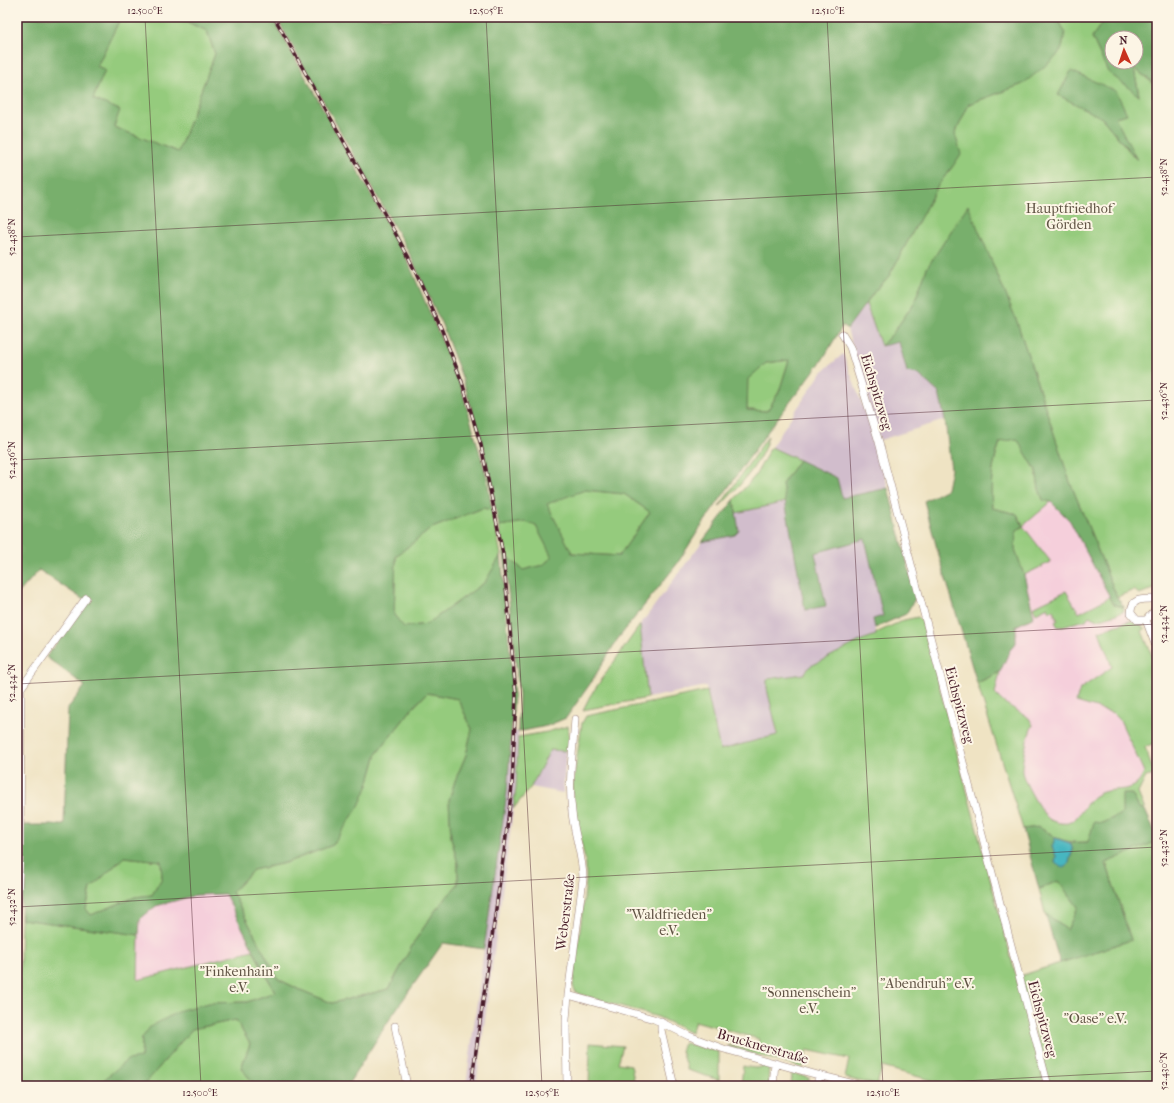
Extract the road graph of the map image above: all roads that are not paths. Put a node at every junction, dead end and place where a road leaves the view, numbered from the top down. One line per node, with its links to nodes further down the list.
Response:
1 (842, 334): 21 (street, Eichspitzweg)
2 (86, 598): 8 (street)
3 (1157, 599): 5 (street)
4 (1157, 608): 5 (street)
5 (1146, 620): 6 (street)
6 (1157, 649)
7 (575, 719): 10 (street, Weberstraße)
8 (18, 883): 9 (street)
9 (17, 916)
10 (568, 995): 11 (street, Brucknerstraße); 16 (street, Weberstraße)
11 (661, 1021): 13 (street, Brucknerstraße); 17 (street)
12 (395, 1026): 15 (street)
13 (775, 1063): 14 (street, Brucknerstraße); 18 (street)
14 (818, 1075): 19 (street); 20 (street, Brucknerstraße)
15 (407, 1086)
16 (566, 1086)
17 (674, 1086)
18 (773, 1086)
19 (818, 1086)
20 (862, 1086)
21 (1048, 1086)

